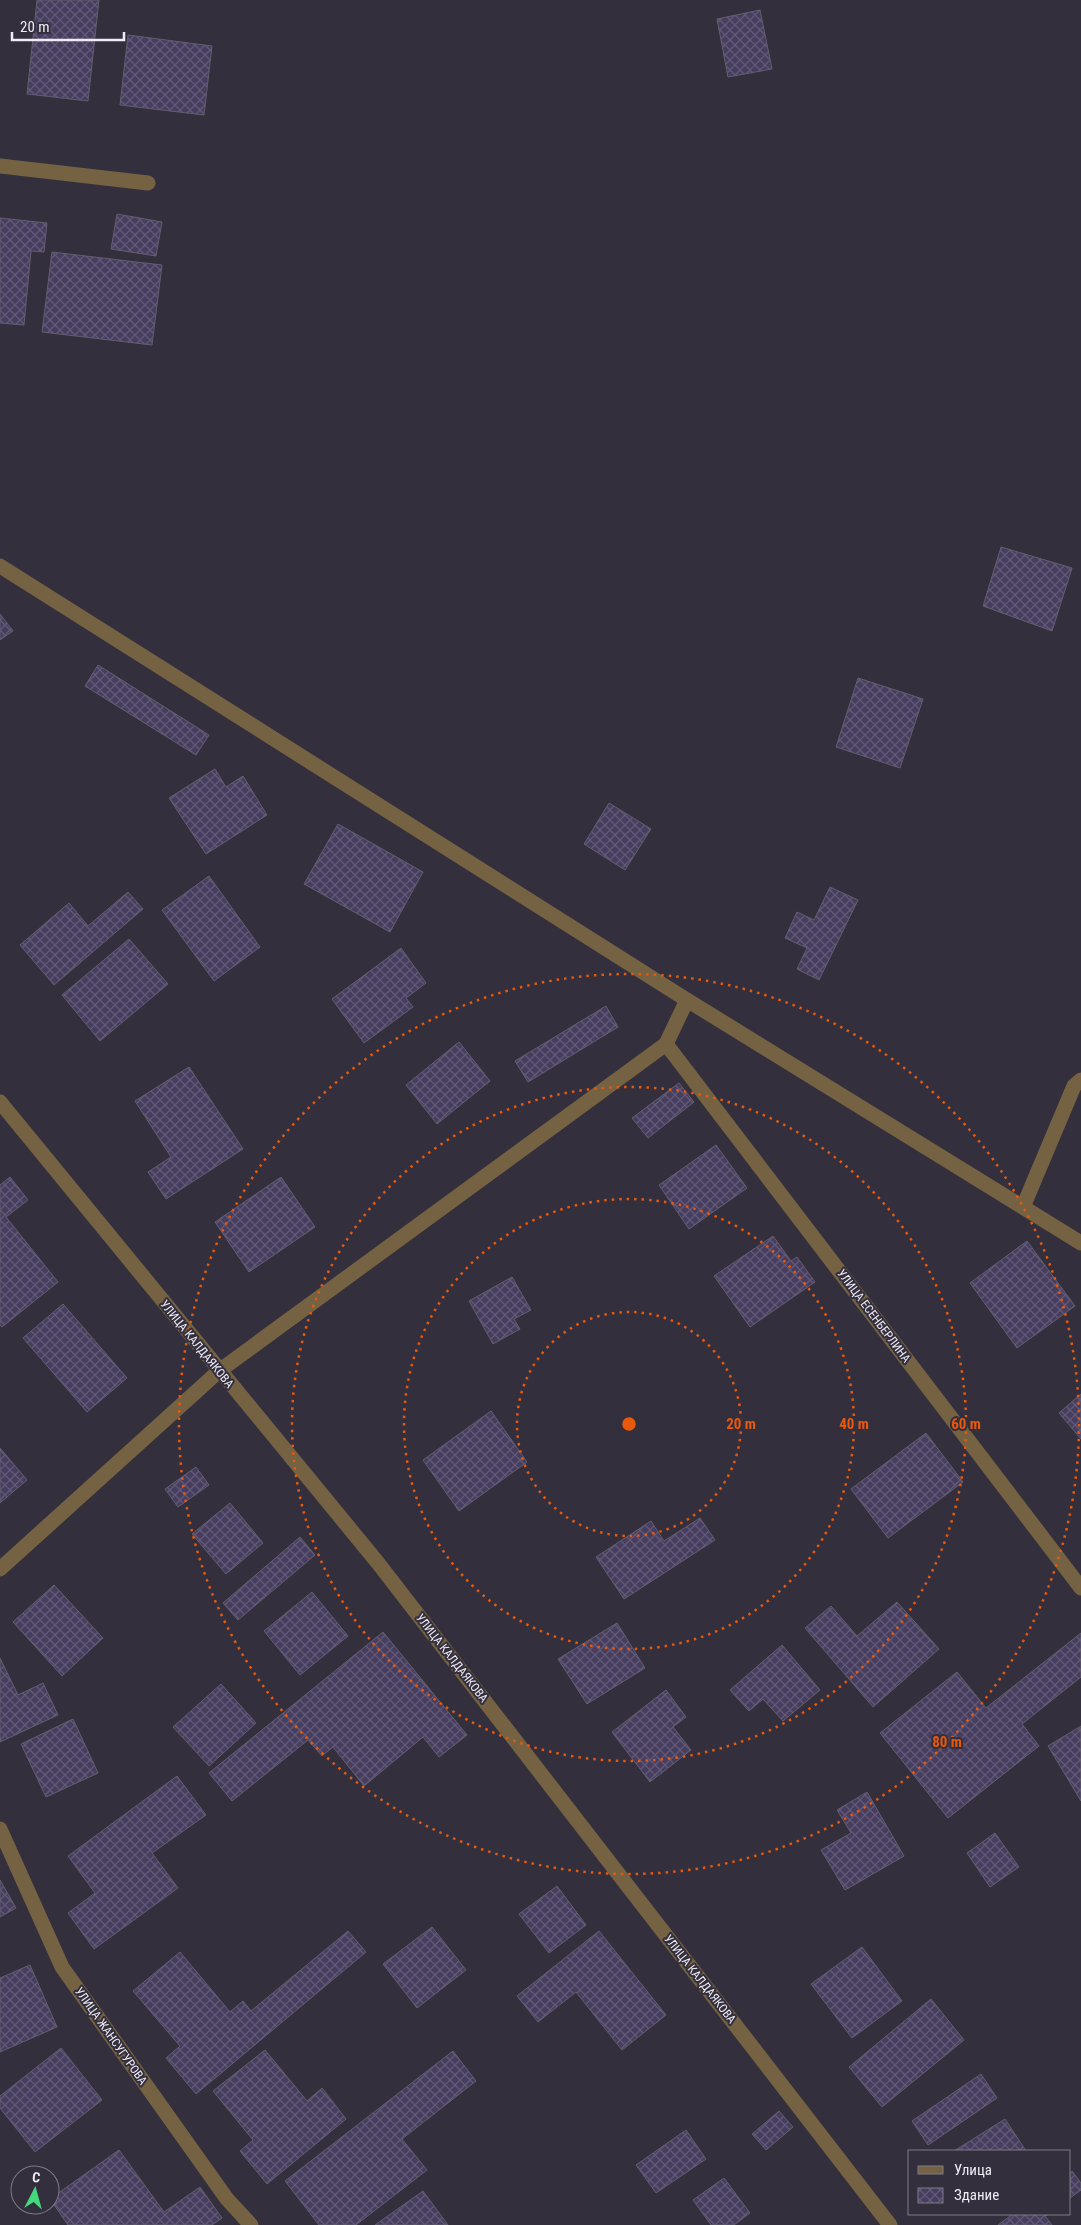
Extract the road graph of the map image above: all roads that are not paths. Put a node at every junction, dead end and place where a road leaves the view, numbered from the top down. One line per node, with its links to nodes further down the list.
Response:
1 (0, 166): 2 (street)
2 (148, 183)
3 (0, 566): 4 (street)
4 (687, 1000): 5 (street); 8 (street)
5 (666, 1044): 10 (street); 12 (street, УЛИЦА ЕСЕНБЕРЛИНА)
6 (1081, 1080): 8 (street)
7 (0, 1102): 10 (street, УЛИЦА КАЛДАЯКОВА)
8 (1023, 1207): 9 (street)
9 (1081, 1243)
10 (219, 1371): 11 (street); 15 (street, УЛИЦА КАЛДАЯКОВА)
11 (0, 1568)
12 (1081, 1588)
13 (0, 1829): 14 (street, УЛИЦА ЖАНСУГУРОВА)
14 (251, 2225)
15 (890, 2225)

